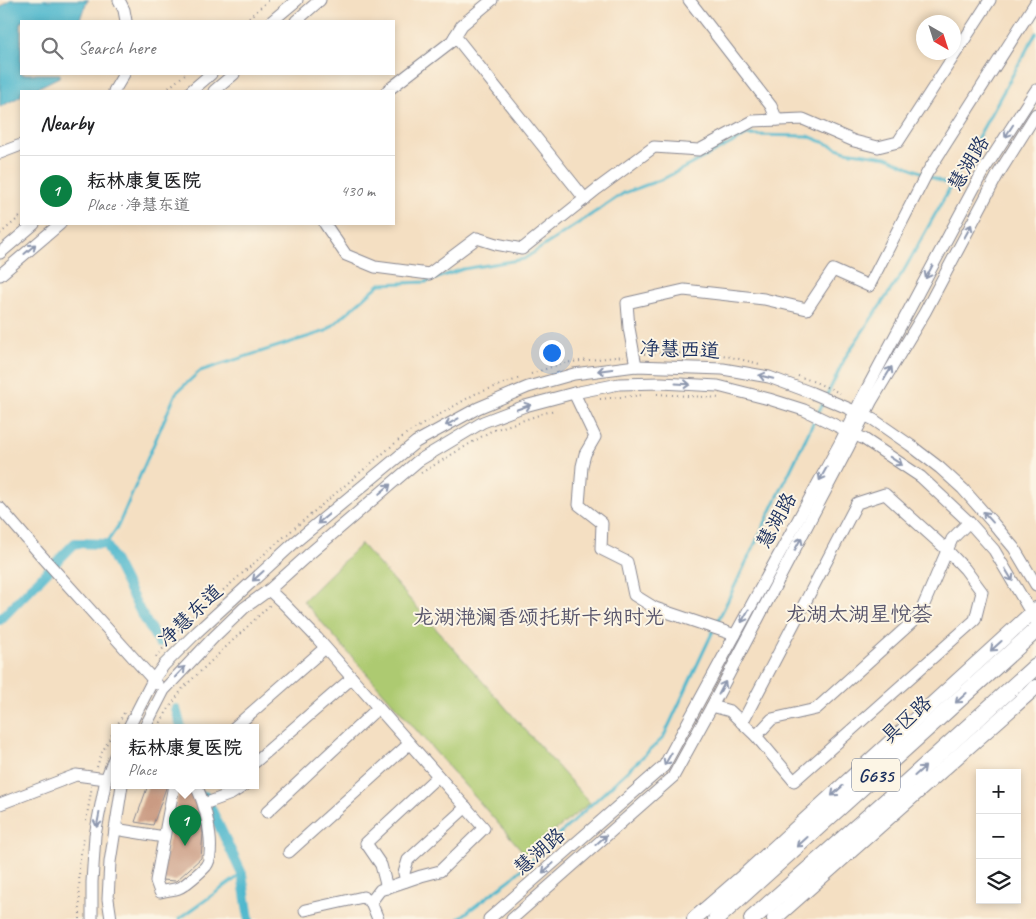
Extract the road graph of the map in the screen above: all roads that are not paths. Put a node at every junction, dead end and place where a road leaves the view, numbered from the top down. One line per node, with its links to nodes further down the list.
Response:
1 (296, 0): 7 (street)
2 (320, 0): 8 (street)
3 (492, 0): 9 (street)
4 (690, 0): 19 (street)
5 (990, 0): 19 (street)
6 (1036, 2): 28 (street)
7 (273, 20)
8 (297, 20)
9 (455, 36): 16 (street); 22 (street)
10 (123, 75): 13 (street)
11 (210, 75): 14 (street)
12 (233, 75): 15 (street)
13 (115, 90)
14 (192, 90)
15 (215, 90)
16 (388, 90)
17 (1036, 90): 30 (street, 慧湖路, one-way to 30)
18 (1036, 114): 30 (street, 慧湖路, one-way to 18)
19 (777, 120): 22 (street)
20 (20, 145): 21 (street)
21 (0, 153)
22 (585, 199): 25 (street)
23 (33, 225): 26 (street)
24 (59, 225): 27 (street, one-way to 24)
25 (326, 225)
26 (0, 252)
27 (0, 275)
28 (636, 366): 30 (street, 净慧西道, one-way to 28); 34 (street, 净慧西道, one-way to 34)
29 (576, 397): 31 (street, 净慧西道, one-way to 31); 36 (street, 净慧西道, one-way to 29); 41 (street)
30 (860, 414): 31 (street, 慧湖路); 37 (street, 净慧西道, one-way to 30)
31 (850, 433): 33 (street, 净慧西道, one-way to 33); 41 (street, 慧湖路, one-way to 41); 48 (street, 慧湖路, one-way to 31)
32 (0, 508): 45 (street)
33 (969, 522): 35 (street); 39 (street, 净慧西道, one-way to 39)
34 (294, 543): 45 (street, 净慧东道, one-way to 45)
35 (947, 550): 50 (street); 54 (street); 54 (street)
36 (308, 555): 38 (street, 净慧东道)
37 (1036, 585)
38 (273, 594): 42 (street); 47 (street, 净慧东道, one-way to 38)
39 (1035, 615): 82 (main road, one-way to 82)
40 (1036, 630): 83 (highway, 具区路 / G635, one-way to 83)
41 (734, 635): 80 (street, 慧湖路, one-way to 80)
42 (325, 648): 44 (street); 53 (street)
43 (1036, 666): 65 (highway, G635, one-way to 43)
44 (352, 678): 49 (street); 56 (street)
45 (153, 680): 47 (street); 51 (street, 净慧东道)
46 (1036, 687): 70 (main road)
47 (164, 690): 52 (street, 净慧东道)
48 (712, 706): 50 (street); 81 (street, 慧湖路, one-way to 48)
49 (378, 708): 55 (street); 68 (street)
50 (742, 723): 54 (street)
51 (130, 724)
52 (146, 724)
53 (238, 724)
54 (756, 736)
55 (409, 744): 58 (street); 72 (street)
56 (259, 759)
57 (111, 766): 59 (street)
58 (438, 776): 67 (street); 74 (street)
59 (106, 779): 66 (street); 77 (street, one-way to 77)
60 (121, 789): 69 (street)
61 (173, 789): 71 (street)
62 (199, 789): 64 (street)
63 (238, 789): 64 (street)
64 (209, 802): 71 (street)
65 (885, 802): 70 (main road); 84 (highway, G635)
66 (0, 804)
67 (466, 807): 73 (street); 73 (street)
68 (268, 812)
69 (115, 829): 71 (street); 78 (street)
70 (872, 833): 85 (main road)
71 (164, 837)
72 (289, 852)
73 (406, 881): 74 (street)
74 (387, 888): 75 (street)
75 (371, 902): 76 (street); 79 (street)
76 (305, 910)
77 (92, 919)
78 (111, 919)
79 (378, 919)
80 (489, 919)
81 (512, 919)
82 (694, 919)
83 (716, 919)
84 (752, 919)
85 (774, 919)

